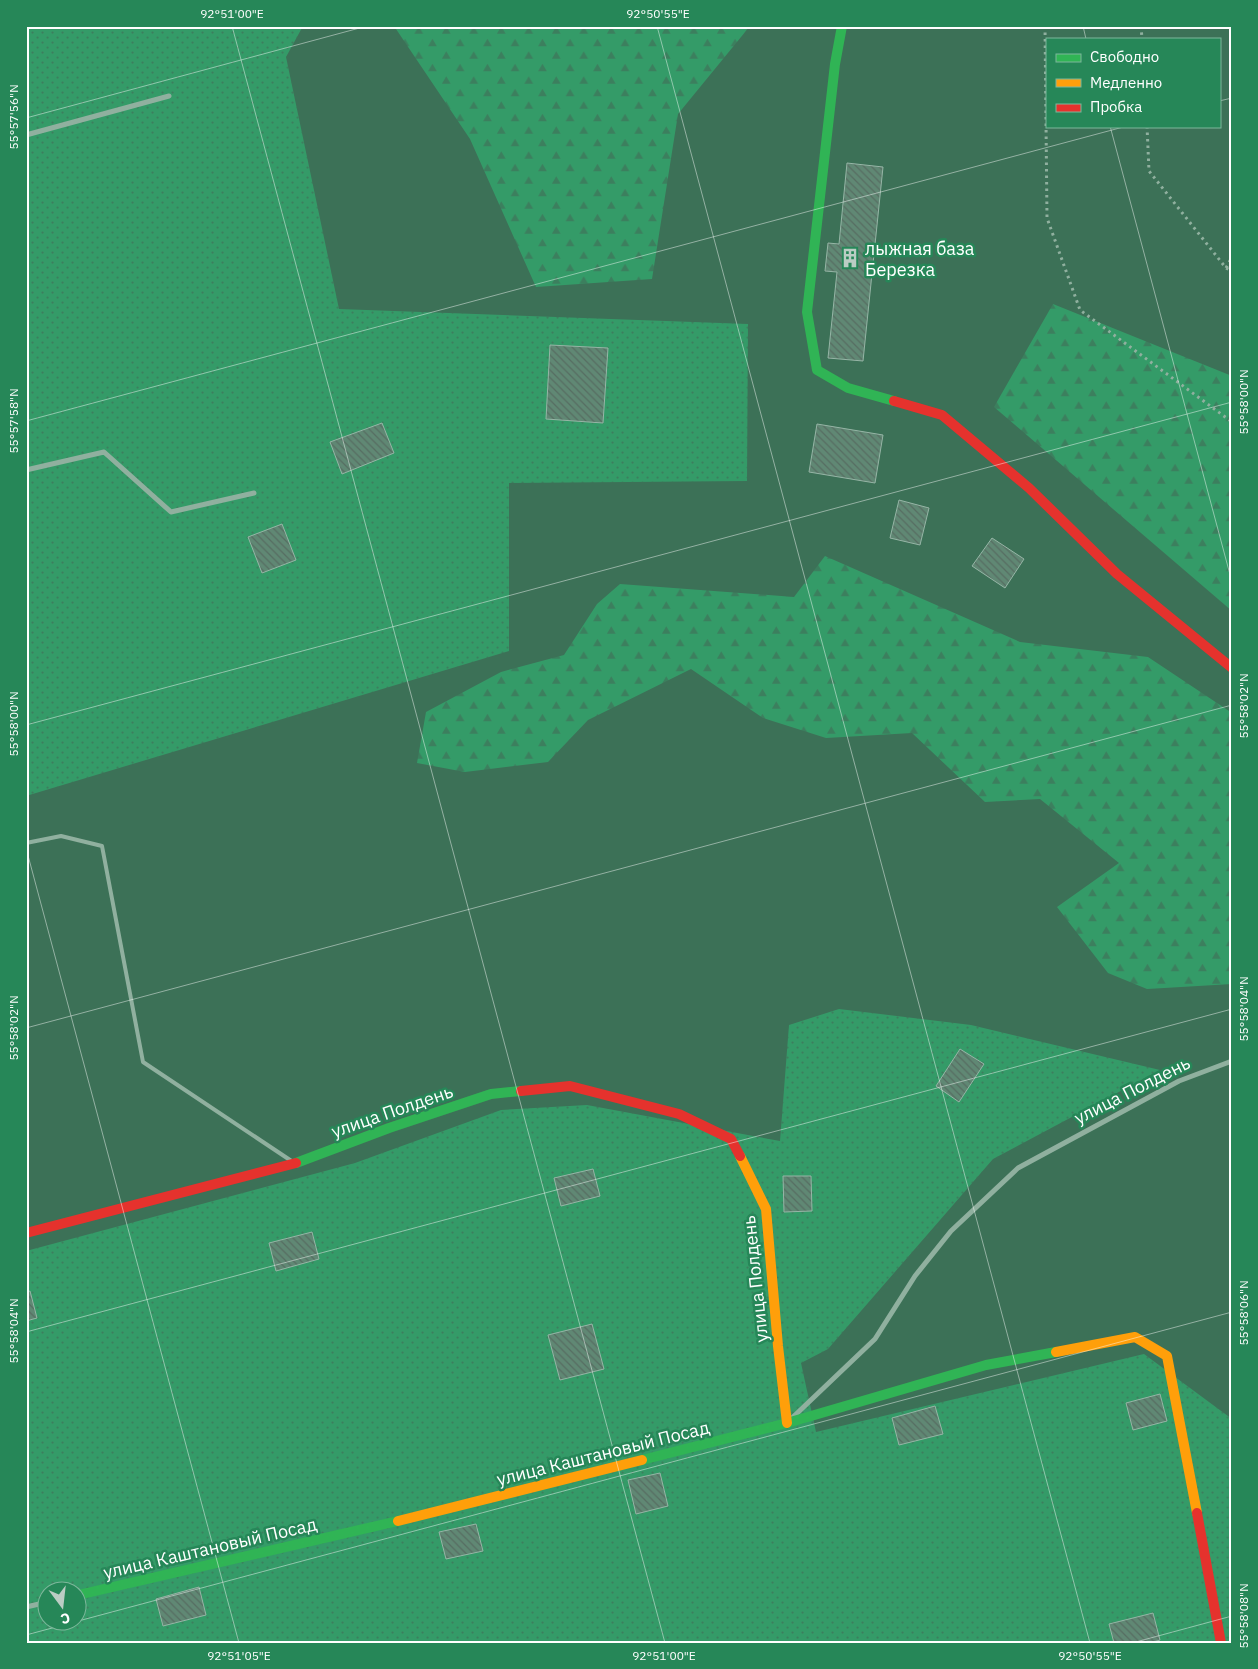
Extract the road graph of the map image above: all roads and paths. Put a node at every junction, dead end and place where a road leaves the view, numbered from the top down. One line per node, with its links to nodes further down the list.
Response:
1 (842, 26): 12 (street)
2 (169, 96): 5 (street)
3 (1047, 128): 9 (path)
4 (1147, 128): 7 (path)
5 (26, 135)
6 (1232, 256): 7 (path)
7 (1226, 268): 8 (path)
8 (1232, 270)
9 (1232, 422)
10 (26, 470): 11 (street)
11 (254, 493)
12 (1232, 668)
13 (26, 843): 15 (lane)
14 (1232, 1062): 17 (street, улица Полдень)
15 (295, 1163): 16 (street, улица Полдень); 17 (street, улица Полдень)
16 (26, 1233)
17 (787, 1423): 18 (street, улица Каштановый Посад); 19 (street, улица Каштановый Посад)
18 (88, 1593)
19 (1221, 1643)

